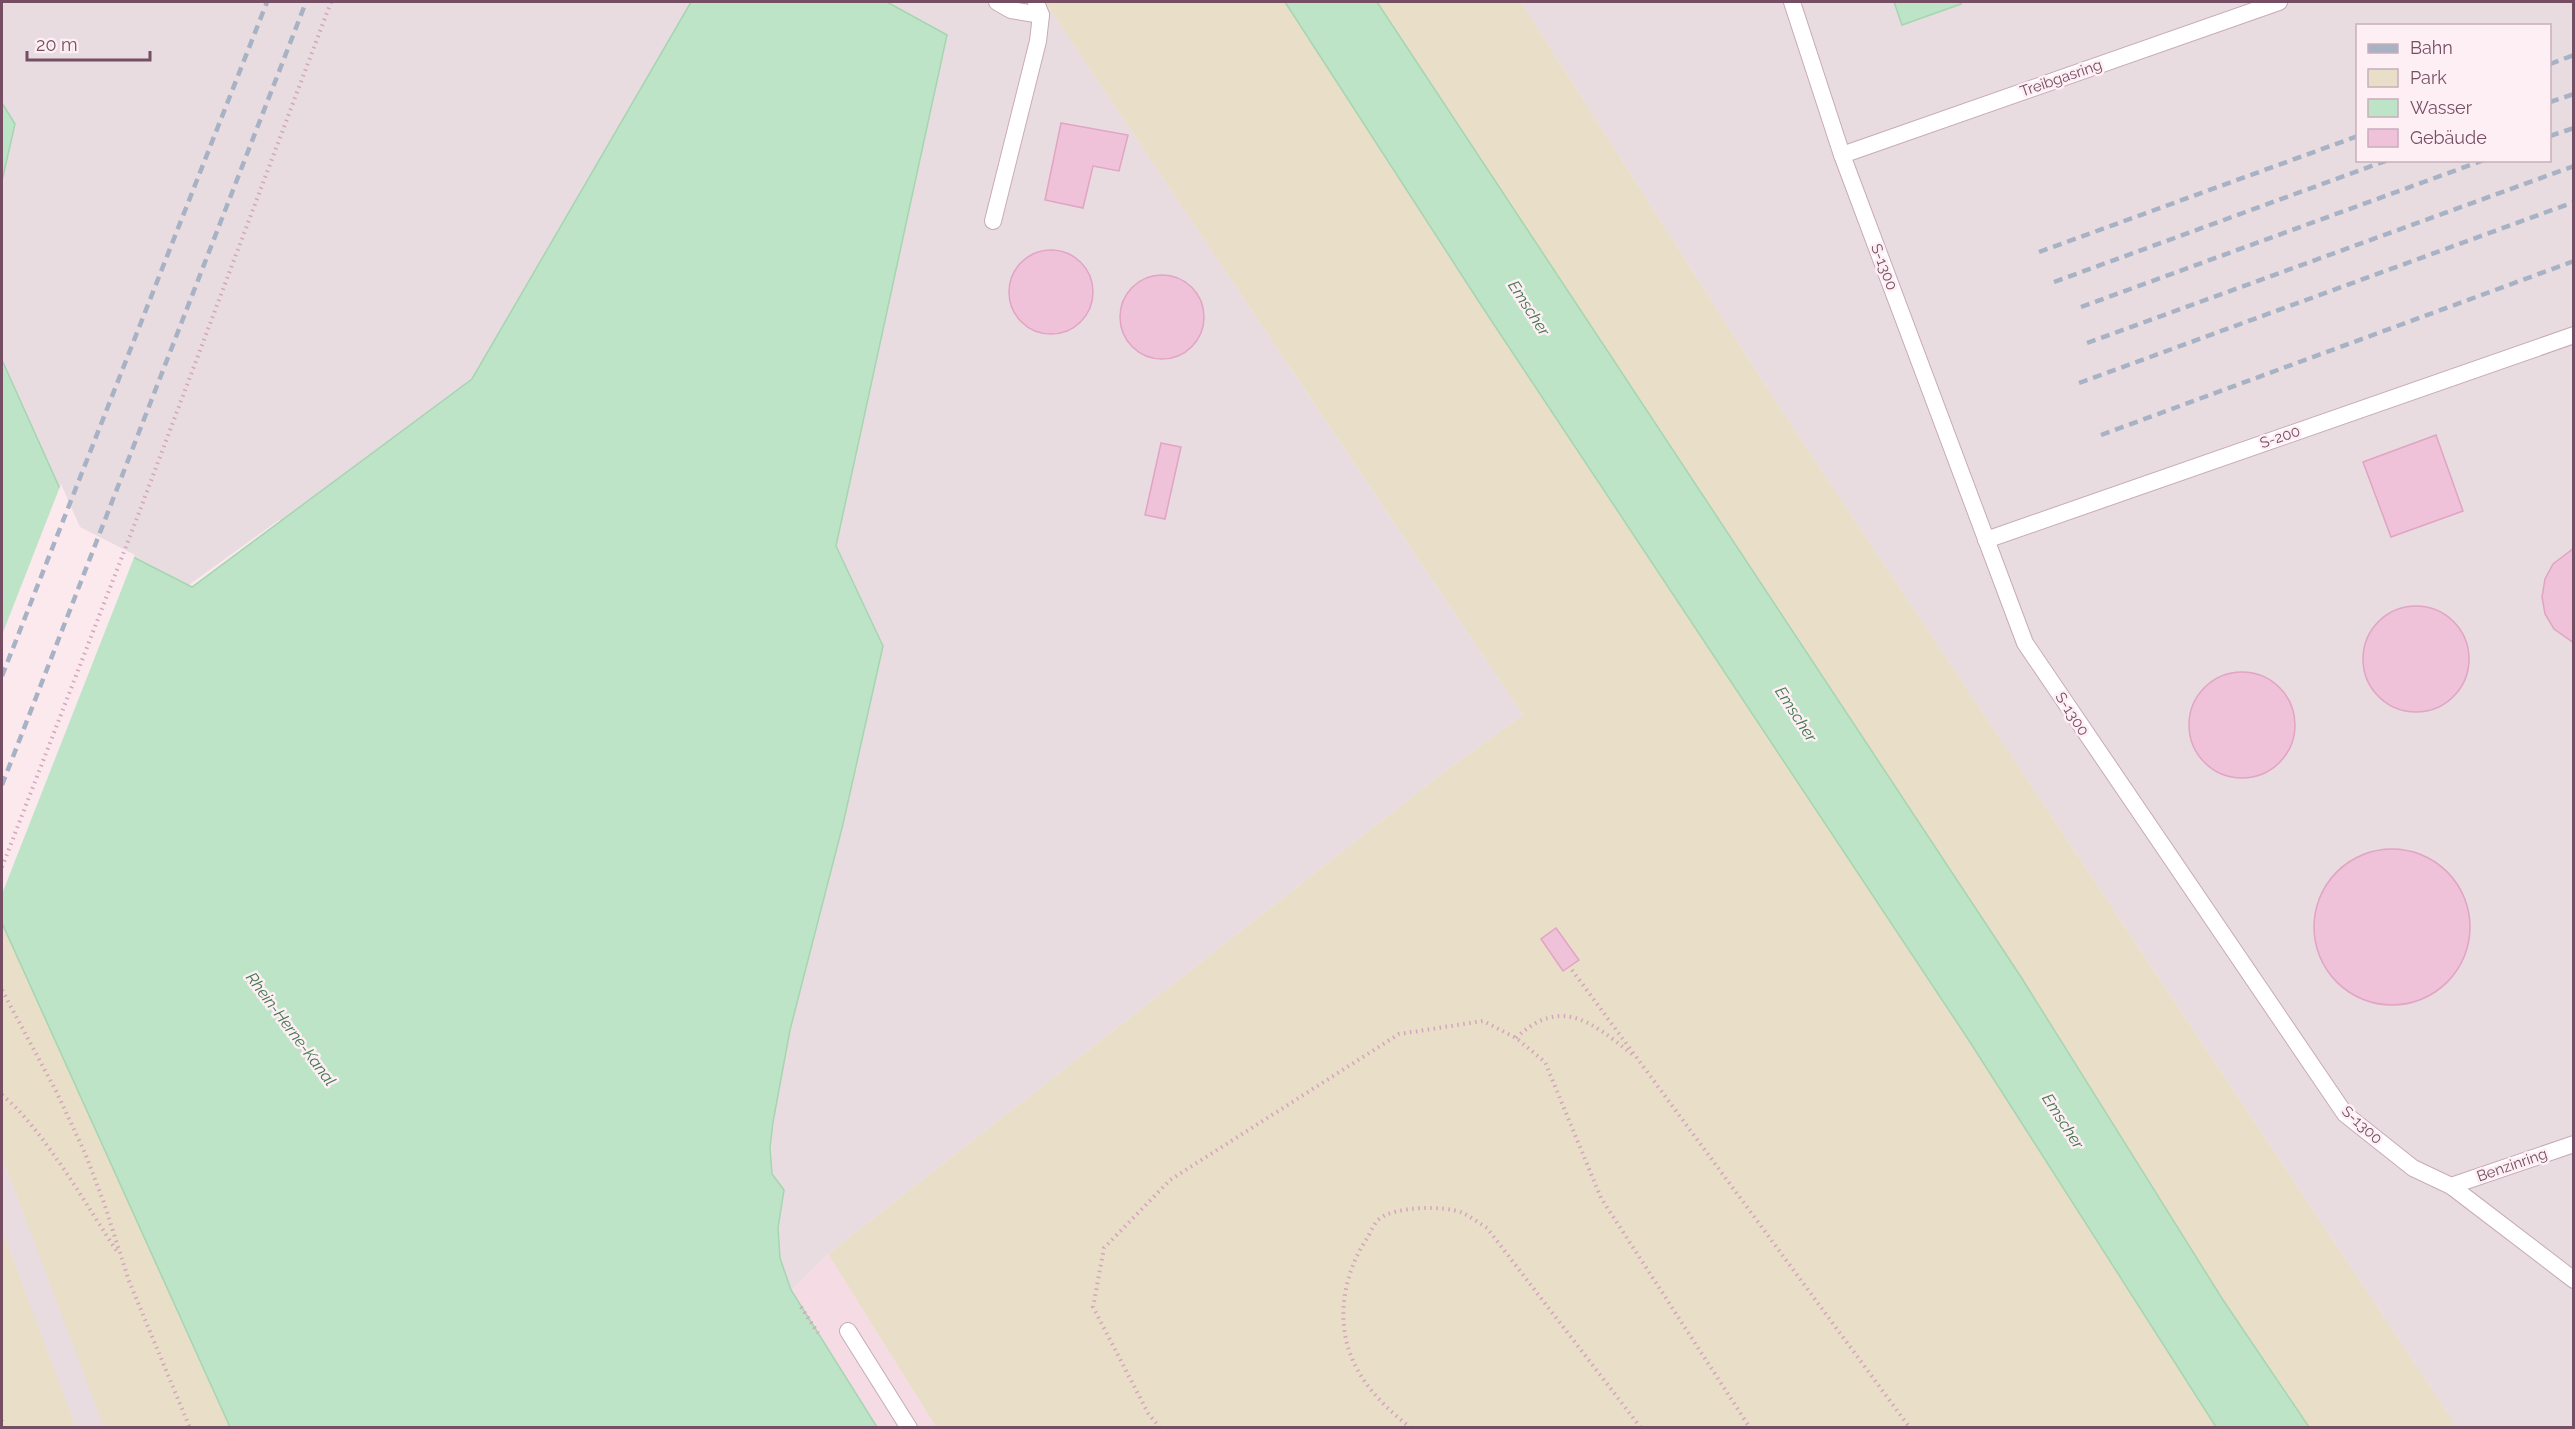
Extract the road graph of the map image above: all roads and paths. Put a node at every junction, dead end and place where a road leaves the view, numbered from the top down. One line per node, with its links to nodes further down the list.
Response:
1 (332, 2): 10 (path)
2 (997, 2): 5 (lane)
3 (1792, 2): 6 (lane, S-1300)
4 (2279, 2): 6 (lane, Treibgasring)
5 (1039, 8): 7 (lane)
6 (1842, 155): 9 (lane, S-1300)
7 (993, 221)
8 (2574, 335): 9 (lane, S-200)
9 (1986, 540): 17 (lane, S-1300)
10 (2, 867)
11 (1572, 970): 14 (path)
12 (2, 990): 18 (path)
13 (1516, 1038): 14 (path); 23 (path); 26 (path)
14 (1638, 1059): 27 (path)
15 (2, 1095): 18 (path)
16 (2574, 1144): 17 (lane, Benzinring)
17 (2451, 1186): 19 (lane, S-1300)
18 (120, 1258): 21 (path)
19 (2574, 1280)
20 (848, 1331): 22 (lane)
21 (190, 1428)
22 (909, 1428)
23 (1160, 1428)
24 (1411, 1428): 25 (path)
25 (1641, 1428)
26 (1750, 1428)
27 (1910, 1428)

